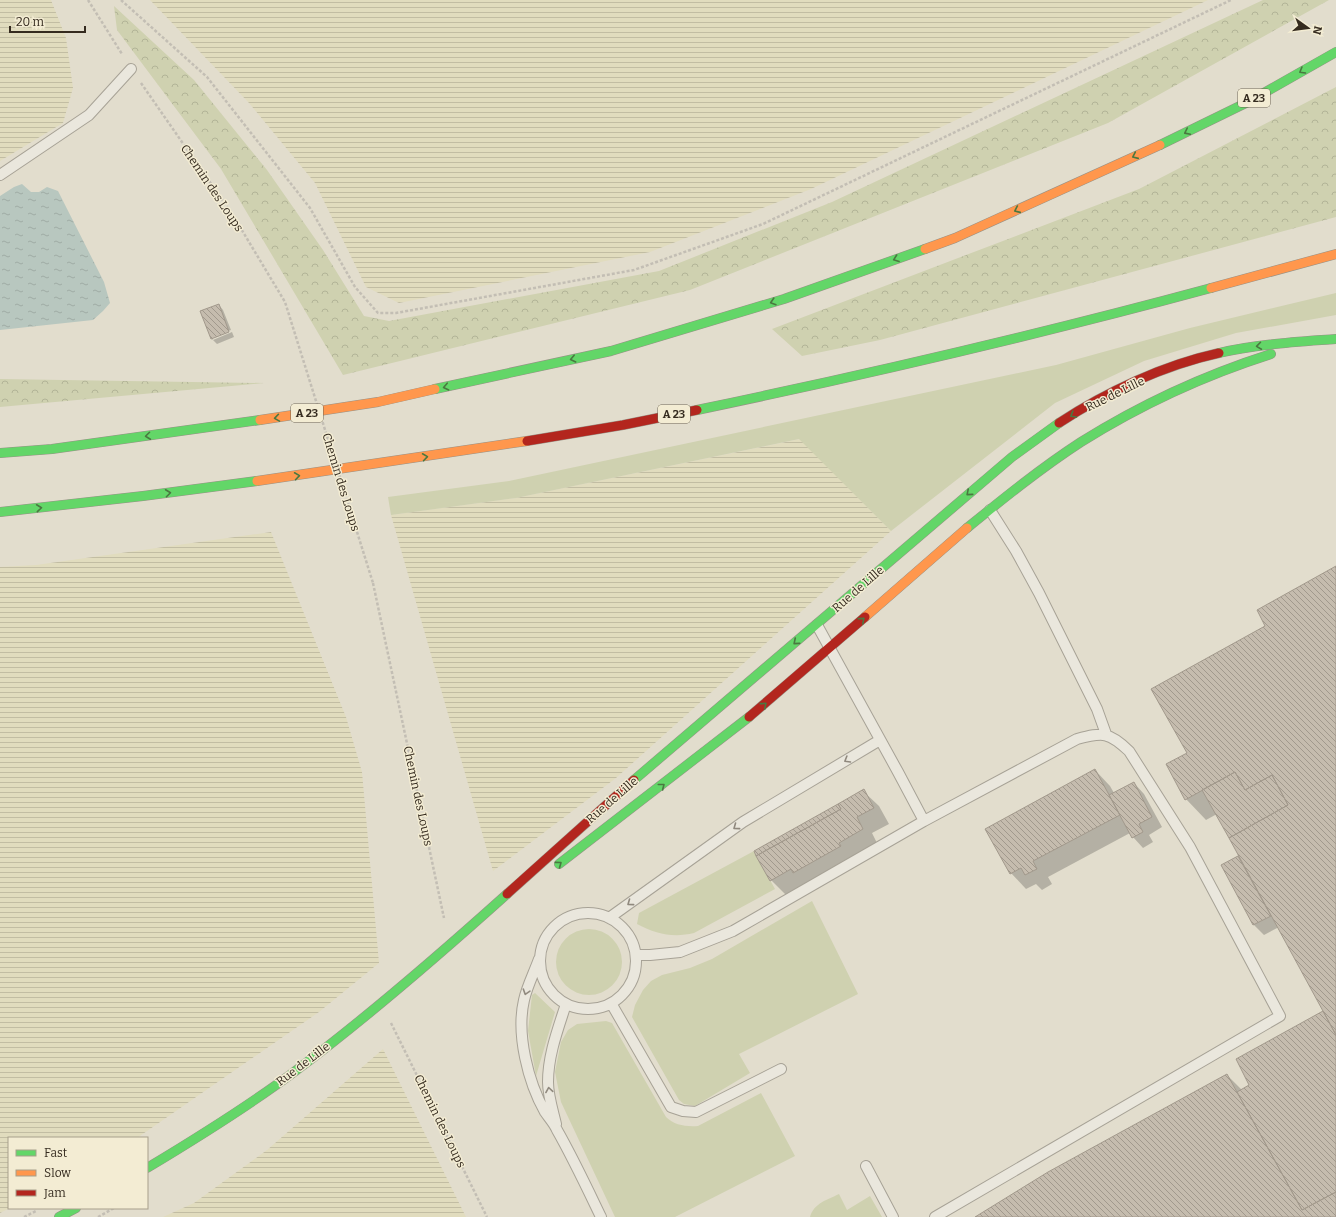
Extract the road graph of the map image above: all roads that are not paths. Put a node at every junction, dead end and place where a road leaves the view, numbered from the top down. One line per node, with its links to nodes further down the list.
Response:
1 (1336, 52): 7 (main road, A 23, one-way to 7)
2 (131, 69): 3 (lane)
3 (0, 175)
4 (1336, 254): 9 (main road, A 23, one-way to 4)
5 (1336, 339): 6 (main road, Rue de Lille)
6 (1326, 340): 8 (main road, Rue de Lille); 10 (main road, Rue de Lille, one-way to 10)
7 (0, 453)
8 (990, 510): 11 (main road, Rue de Lille, one-way to 8); 12 (lane)
9 (0, 512)
10 (817, 625): 11 (lane); 18 (main road, Rue de Lille, one-way to 18)
11 (830, 648): 13 (lane); 15 (main road, Rue de Lille, one-way to 11)
12 (1106, 734): 14 (lane); 31 (lane)
13 (880, 740): 14 (lane); 17 (lane, one-way to 17)
14 (924, 821): 19 (lane)
15 (549, 872)
16 (525, 890): 18 (main road, Rue de Lille)
17 (609, 918): 19 (lane); 20 (lane)
18 (449, 946): 26 (main road, Rue de Lille)
19 (636, 955): 21 (lane)
20 (540, 956): 22 (lane); 24 (lane, one-way to 24)
21 (611, 1003): 22 (lane); 23 (lane)
22 (566, 1004): 24 (lane, one-way to 22)
23 (781, 1070)
24 (556, 1128): 29 (lane)
25 (866, 1166): 30 (lane)
26 (148, 1167)
27 (74, 1209): 28 (main road)
28 (59, 1217)
29 (602, 1217)
30 (893, 1217)
31 (935, 1217)

